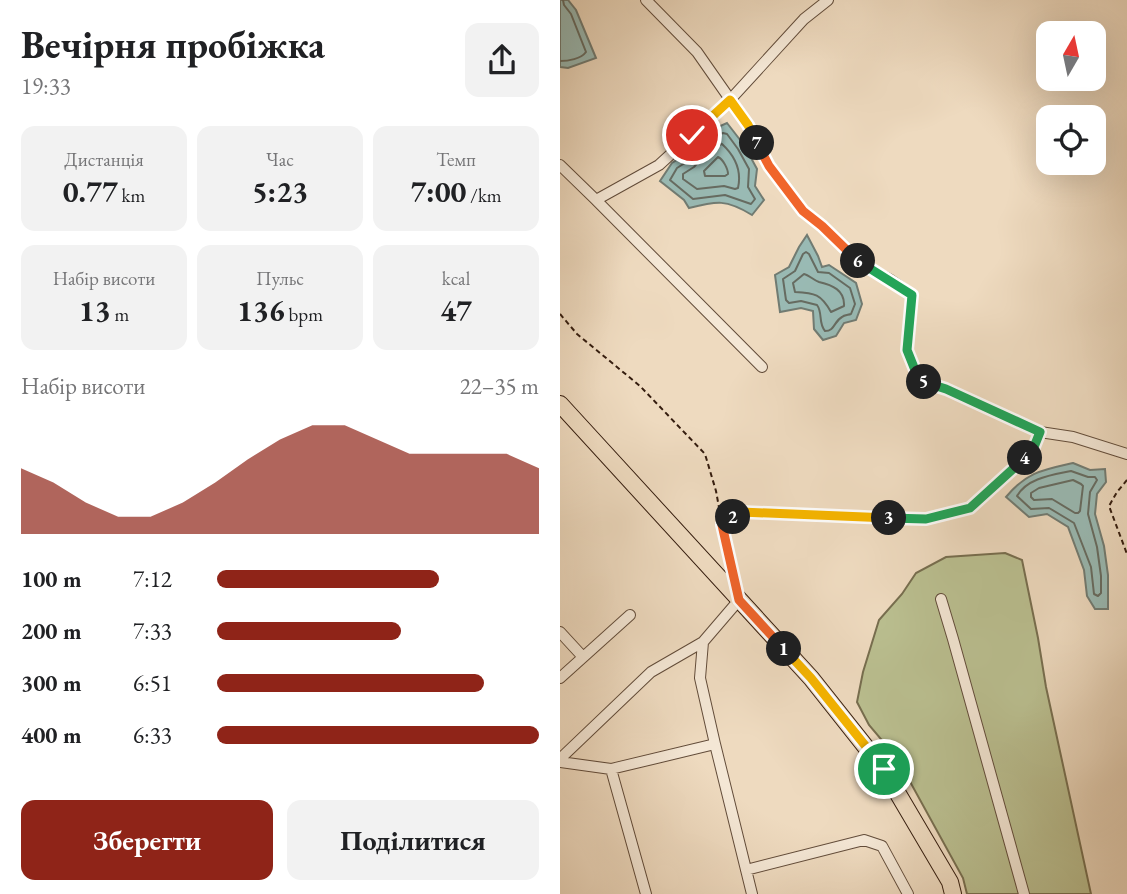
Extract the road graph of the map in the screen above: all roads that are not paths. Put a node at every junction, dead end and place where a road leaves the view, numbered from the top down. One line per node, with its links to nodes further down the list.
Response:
1 (646, 0): 3 (street)
2 (828, 0): 3 (street)
3 (730, 100): 5 (street); 6 (street)
4 (560, 165): 5 (street)
5 (596, 200): 7 (street)
6 (912, 295)
7 (762, 367)
8 (560, 404): 11 (main road)
9 (1127, 454): 11 (street)
10 (941, 599): 25 (street)
11 (739, 600): 14 (street); 24 (main road)
12 (630, 615): 15 (street)
13 (560, 632): 15 (street)
14 (703, 642): 17 (street); 18 (street)
15 (583, 657): 16 (street)
16 (560, 678)
17 (715, 744): 19 (street); 20 (street)
18 (560, 760): 19 (street)
19 (611, 769): 21 (street)
20 (746, 870): 22 (street); 23 (street)
21 (646, 894)
22 (752, 894)
23 (908, 894)
24 (953, 894)
25 (1024, 894)

